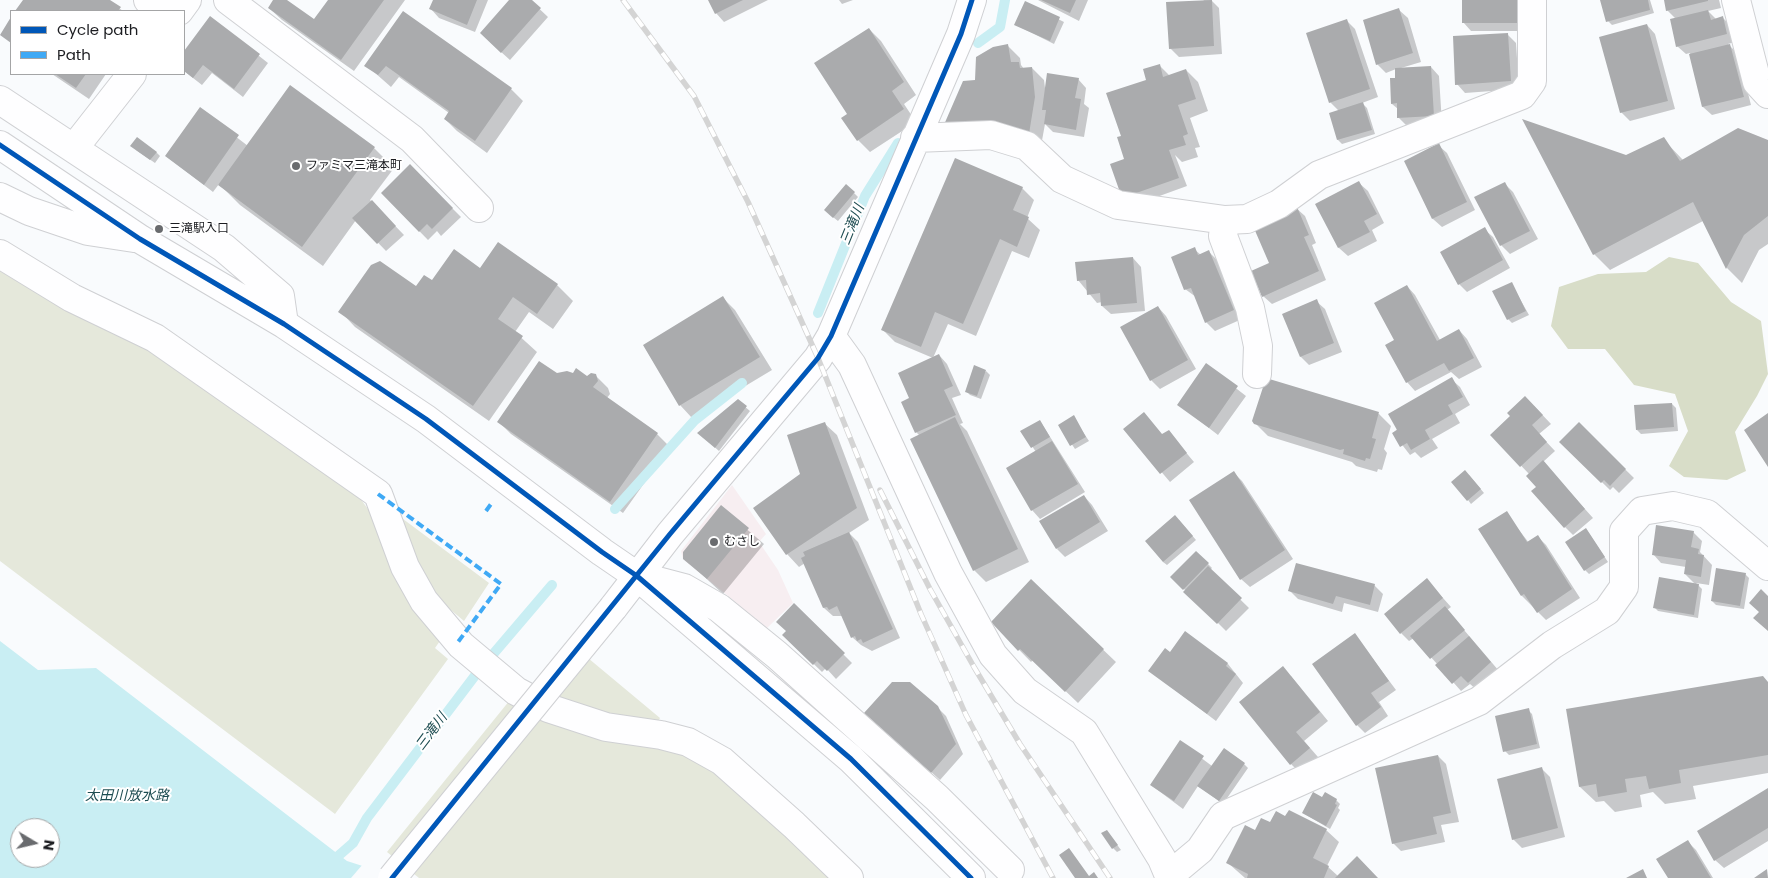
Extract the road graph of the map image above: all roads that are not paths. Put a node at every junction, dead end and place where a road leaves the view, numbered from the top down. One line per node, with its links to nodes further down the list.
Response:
1 (148, 0): 6 (street)
2 (228, 0): 14 (street)
3 (972, 0): 10 (street)
4 (1532, 0): 15 (street)
5 (1736, 0): 8 (street)
6 (161, 10)
7 (131, 75): 12 (street)
8 (1768, 94)
9 (0, 100): 12 (street)
10 (915, 138): 15 (street); 19 (street)
11 (0, 145): 16 (street)
12 (74, 148): 18 (street)
13 (0, 197): 16 (street)
14 (479, 208)
15 (1225, 220): 20 (street)
16 (140, 239): 18 (street)
17 (0, 254): 26 (street)
18 (284, 324): 22 (street)
19 (831, 336): 22 (street); 24 (street)
20 (1258, 374)
21 (1768, 566): 24 (street)
22 (637, 576): 23 (street); 25 (street, bridge); 27 (street)
23 (1010, 870)
24 (1170, 877)
25 (392, 878)
26 (849, 878)
27 (971, 878)

